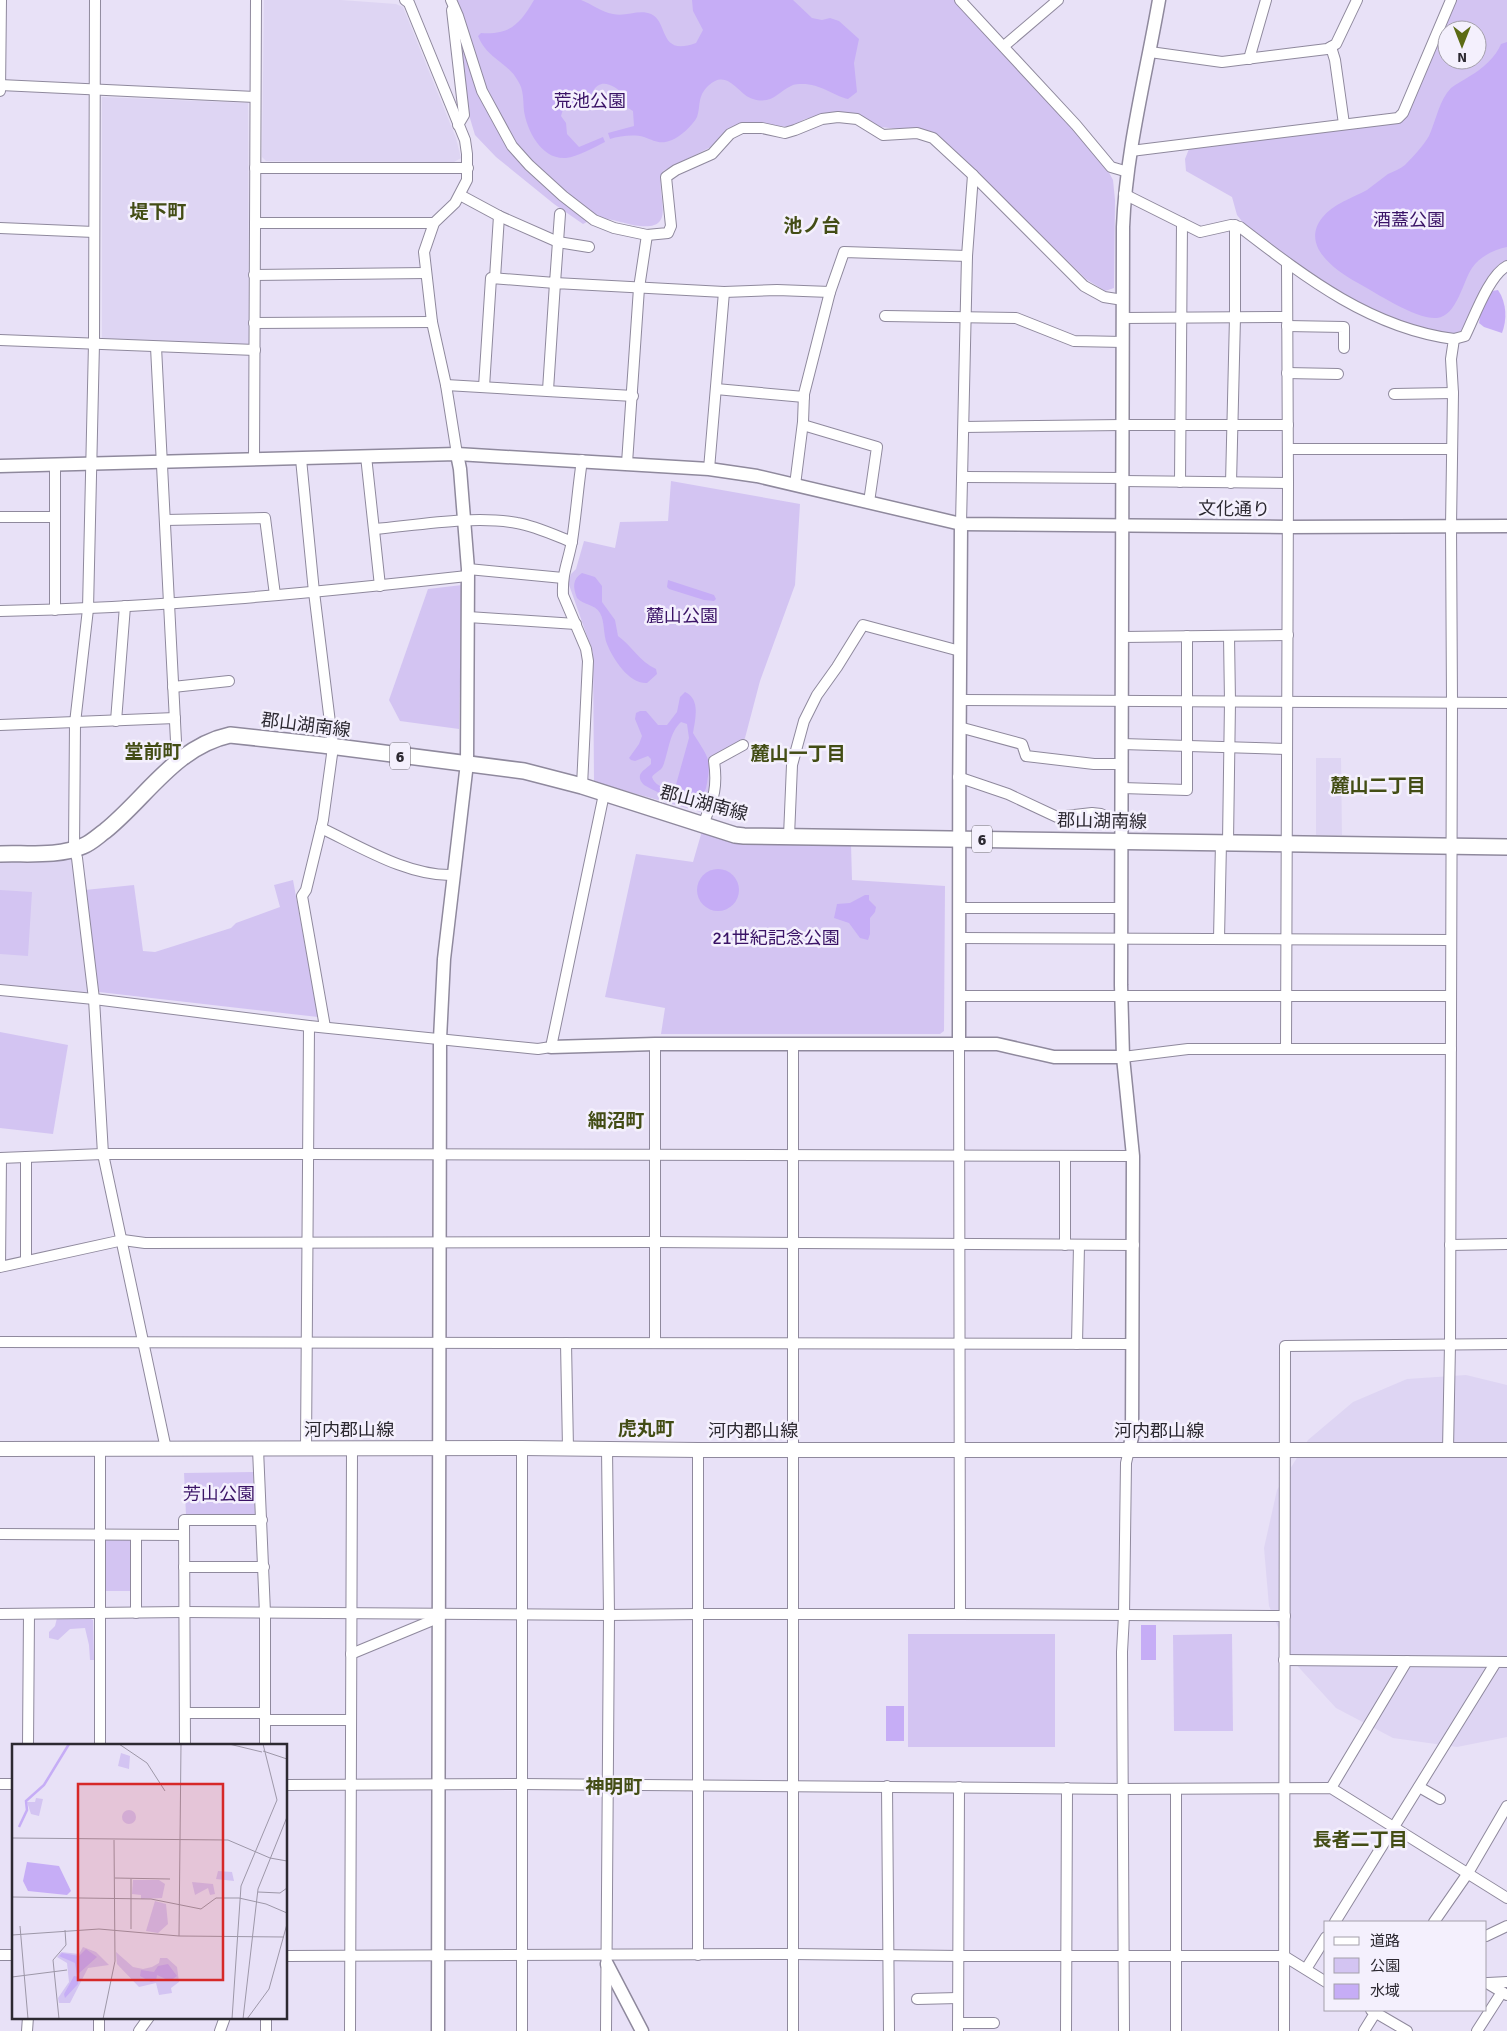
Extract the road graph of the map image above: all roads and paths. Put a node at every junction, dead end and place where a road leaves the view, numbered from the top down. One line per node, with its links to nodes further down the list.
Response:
1 (1, 0): 16 (street)
2 (94, 0): 18 (street)
3 (256, 0): 19 (street)
4 (404, 0): 20 (street)
5 (450, 0): 20 (street); 37 (street)
6 (960, 0): 12 (street)
7 (1058, 0): 12 (street)
8 (1159, 0): 14 (street)
9 (1266, 0): 15 (street)
10 (1357, 0): 13 (street)
11 (1451, 0): 21 (street)
12 (1004, 46): 25 (street)
13 (1332, 47): 15 (street); 21 (street)
14 (1150, 52): 15 (street); 22 (street)
15 (1249, 59)
16 (0, 85): 17 (street); 18 (street)
17 (0, 91)
18 (95, 91): 19 (street); 36 (street)
19 (255, 97): 23 (street)
20 (458, 124): 24 (street)
21 (1344, 124): 22 (street)
22 (1131, 151): 25 (street)
23 (255, 168): 24 (street); 31 (street)
24 (468, 168): 28 (street)
25 (1128, 172): 27 (street)
26 (973, 175): 37 (street); 40 (street); 50 (street)
27 (1124, 194): 33 (street); 50 (street)
28 (460, 195): 30 (street); 32 (street)
29 (560, 214): 38 (street)
30 (499, 216): 38 (street); 45 (street)
31 (255, 223): 32 (street); 44 (street)
32 (434, 223): 43 (street)
33 (1182, 223): 34 (street); 53 (street)
34 (1235, 226): 41 (street); 54 (street)
35 (0, 228): 36 (street)
36 (94, 232): 62 (street)
37 (647, 235): 47 (street)
38 (558, 242): 39 (street); 46 (street)
39 (589, 247)
40 (967, 256): 49 (street); 52 (street)
41 (1287, 263): 56 (street); 59 (street)
42 (1507, 266): 59 (street)
43 (426, 273): 44 (street); 58 (street)
44 (254, 275): 57 (street)
45 (495, 278): 46 (street); 69 (street)
46 (555, 283): 47 (street); 71 (street)
47 (640, 288): 48 (street); 74 (street)
48 (724, 292): 49 (street); 70 (street)
49 (830, 292): 75 (street)
50 (1123, 300): 55 (street)
51 (885, 316): 52 (street)
52 (966, 317): 61 (street); 81 (street)
53 (1182, 317): 54 (street); 55 (street); 78 (street)
54 (1235, 317): 56 (street); 79 (street)
55 (1123, 318): 61 (street)
56 (1287, 321): 64 (street); 66 (street)
57 (254, 322): 58 (street); 65 (street)
58 (432, 322): 68 (street)
59 (1454, 339): 72 (street)
60 (0, 340): 62 (street)
61 (1123, 342): 77 (street)
62 (94, 343): 63 (street); 91 (street)
63 (156, 347): 65 (street); 89 (street)
64 (1344, 348)
65 (255, 350): 86 (street)
66 (1287, 373): 67 (street); 80 (street)
67 (1338, 374)
68 (446, 385): 69 (street); 84 (street)
69 (484, 387): 71 (street)
70 (716, 389): 75 (street); 94 (street)
71 (548, 390): 74 (street)
72 (1452, 393): 73 (street); 82 (street)
73 (1394, 394)
74 (633, 396): 90 (street)
75 (804, 397): 76 (street)
76 (803, 425): 100 (street); 101 (street)
77 (1122, 425): 78 (street); 81 (street); 96 (street)
78 (1181, 425): 79 (street); 97 (street)
79 (1233, 425): 80 (street); 98 (street)
80 (1288, 425): 83 (street)
81 (964, 427): 95 (street)
82 (1452, 449): 83 (street); 108 (street)
83 (1288, 450): 99 (street)
84 (457, 454): 85 (street, 文化通り); 88 (street, 文化通り); 105 (street)
85 (366, 456): 87 (street, 文化通り); 111 (street)
86 (254, 459): 87 (street, 文化通り); 89 (street, 文化通り)
87 (301, 459): 116 (street)
88 (582, 460): 90 (street, 文化通り); 112 (street)
89 (162, 461): 91 (street, 文化通り); 104 (street)
90 (627, 463): 94 (street, 文化通り)
91 (92, 464): 92 (street, 文化通り); 120 (street)
92 (54, 465): 93 (street, 文化通り); 103 (street)
93 (0, 466)
94 (710, 469): 100 (street, 文化通り)
95 (963, 477): 96 (street); 106 (street)
96 (1123, 480): 97 (street); 107 (street)
97 (1180, 482): 98 (street)
98 (1232, 482): 99 (street)
99 (1288, 483): 110 (street)
100 (795, 485): 101 (street, 文化通り)
101 (869, 502): 106 (street, 文化通り)
102 (0, 517): 103 (street)
103 (54, 517): 121 (street)
104 (165, 520): 117 (street); 118 (street)
105 (464, 521): 111 (street); 112 (street); 113 (street)
106 (961, 524): 107 (street, 文化通り); 129 (street)
107 (1123, 525): 110 (street, 文化通り); 126 (street)
108 (1451, 526): 109 (street, 文化通り); 110 (street, 文化通り); 137 (street)
109 (1507, 526)
110 (1288, 527): 125 (street)
111 (375, 529): 115 (street)
112 (572, 542): 114 (street)
113 (468, 573): 114 (street); 115 (street); 123 (street)
114 (563, 578): 124 (street)
115 (380, 586): 116 (street)
116 (314, 592): 117 (street); 147 (street)
117 (275, 595): 118 (street)
118 (169, 603): 119 (street); 131 (street)
119 (124, 606): 120 (street); 140 (street)
120 (88, 609): 121 (street); 141 (street)
121 (54, 610): 122 (street)
122 (0, 611)
123 (468, 617): 124 (street); 151 (street)
124 (576, 624): 154 (street)
125 (1288, 635): 128 (street); 136 (street)
126 (1123, 636): 127 (street); 133 (street)
127 (1187, 636): 128 (street); 134 (street)
128 (1230, 636): 135 (street)
129 (960, 651): 132 (street); 160 (street)
130 (229, 681): 131 (street)
131 (173, 687): 139 (street)
132 (961, 700): 133 (street); 143 (street)
133 (1122, 702): 134 (street); 144 (street)
134 (1188, 702): 135 (street); 146 (street)
135 (1230, 702): 136 (street); 148 (street)
136 (1286, 702): 137 (street); 149 (street)
137 (1452, 702): 138 (street); 165 (street)
138 (1507, 703)
139 (175, 718): 140 (street); 150 (street)
140 (116, 721): 141 (street)
141 (75, 723): 142 (street); 167 (street)
142 (0, 725)
143 (959, 727): 152 (street); 153 (street)
144 (1122, 744): 146 (street); 152 (street)
145 (743, 745): 158 (street)
146 (1188, 746): 148 (street); 155 (street)
147 (333, 747): 150 (main road, 郡山湖南線 / 6); 151 (main road, 郡山湖南線 / 6); 159 (street)
148 (1230, 747): 149 (street); 163 (street)
149 (1286, 749): 164 (street)
150 (177, 761): 167 (main road, 郡山湖南線 / 6)
151 (467, 763): 154 (main road, 郡山湖南線 / 6); 169 (street)
152 (1122, 764): 155 (street)
153 (958, 777): 157 (street); 161 (street)
154 (582, 786): 156 (main road, 郡山湖南線 / 6)
155 (1122, 788): 157 (street)
156 (604, 794): 158 (main road, 郡山湖南線 / 6); 189 (street)
157 (1122, 820): 162 (street)
158 (704, 825): 160 (main road, 郡山湖南線 / 6)
159 (320, 828): 169 (street); 184 (street)
160 (789, 836): 161 (main road, 郡山湖南線 / 6)
161 (958, 839): 162 (main road, 郡山湖南線 / 6); 170 (street)
162 (1122, 840): 163 (main road, 郡山湖南線 / 6); 171 (street)
163 (1224, 842): 164 (main road, 郡山湖南線 / 6); 174 (street)
164 (1287, 843): 165 (main road, 郡山湖南線 / 6); 175 (street)
165 (1451, 846): 166 (main road, 郡山湖南線 / 6); 176 (street)
166 (1507, 847)
167 (74, 850): 168 (main road, 郡山湖南線 / 6); 182 (street)
168 (0, 854)
169 (454, 875): 185 (street)
170 (959, 908): 171 (street); 172 (street)
171 (1122, 908): 173 (street)
172 (959, 938): 173 (street); 178 (street)
173 (1122, 939): 174 (street); 179 (street)
174 (1219, 939): 175 (street)
175 (1287, 939): 176 (street); 180 (street)
176 (1451, 940): 181 (street)
177 (0, 990): 182 (street)
178 (959, 996): 179 (street); 188 (street)
179 (1122, 996): 180 (street); 192 (street)
180 (1287, 996): 181 (street); 190 (street)
181 (1451, 996): 191 (street)
182 (94, 999): 183 (street); 193 (street)
183 (310, 1026): 184 (street); 194 (street)
184 (325, 1027): 185 (street)
185 (440, 1039): 189 (street); 195 (street)
186 (655, 1044): 187 (street); 189 (street); 196 (street)
187 (793, 1044): 188 (street); 197 (street)
188 (959, 1044): 192 (street); 198 (street)
189 (551, 1047)
190 (1286, 1048): 191 (street); 192 (street)
191 (1450, 1048): 213 (street)
192 (1123, 1057): 200 (street)
193 (103, 1154): 194 (street); 201 (street); 203 (street)
194 (308, 1154): 195 (street); 206 (street)
195 (440, 1154): 196 (street); 205 (street)
196 (655, 1156): 197 (street); 204 (street)
197 (793, 1156): 198 (street); 207 (street)
198 (959, 1156): 199 (street); 208 (street)
199 (1065, 1156): 200 (street); 210 (street)
200 (1133, 1156): 212 (street)
201 (26, 1157): 202 (street); 214 (street)
202 (1, 1158): 214 (street)
203 (122, 1240): 206 (street); 214 (street); 216 (street)
204 (654, 1242): 205 (street); 207 (street); 221 (street)
205 (440, 1243): 206 (street); 218 (street)
206 (308, 1244): 217 (street)
207 (794, 1244): 208 (street); 219 (street)
208 (958, 1244): 210 (street); 222 (street)
209 (1507, 1244): 213 (street)
210 (1065, 1245): 211 (street)
211 (1080, 1245): 212 (street); 223 (street)
212 (1134, 1245): 224 (street)
213 (1450, 1245): 225 (street)
214 (26, 1261)
215 (0, 1342): 216 (street)
216 (143, 1342): 217 (street); 230 (street)
217 (307, 1342): 218 (street); 228 (street)
218 (440, 1342): 220 (street); 233 (street)
219 (793, 1342): 221 (street); 222 (street); 236 (street)
220 (566, 1343): 221 (street); 234 (street)
221 (655, 1343)
222 (960, 1344): 223 (street); 237 (street)
223 (1077, 1344): 224 (street)
224 (1133, 1344): 240 (street)
225 (1450, 1344): 226 (street); 241 (street); 242 (street)
226 (1507, 1344)
227 (100, 1448): 230 (main road, 河内郡山線); 238 (main road, 河内郡山線); 246 (street)
228 (306, 1448): 231 (main road, 河内郡山線); 232 (main road, 河内郡山線)
229 (522, 1448): 233 (main road, 河内郡山線); 234 (main road, 河内郡山線); 258 (street)
230 (166, 1449): 231 (main road, 河内郡山線)
231 (258, 1449): 244 (street)
232 (352, 1449): 233 (main road, 河内郡山線); 257 (street)
233 (440, 1449): 263 (street)
234 (568, 1449): 235 (main road, 河内郡山線)
235 (607, 1449): 239 (main road, 河内郡山線); 264 (street)
236 (792, 1449): 237 (main road, 河内郡山線); 239 (main road, 河内郡山線); 260 (street)
237 (959, 1449): 240 (main road, 河内郡山線); 261 (street)
238 (0, 1450)
239 (698, 1450): 259 (street)
240 (1128, 1450): 241 (main road, 河内郡山線); 262 (street)
241 (1284, 1450): 242 (main road, 河内郡山線); 265 (street)
242 (1448, 1450): 243 (main road, 河内郡山線)
243 (1507, 1450)
244 (262, 1520): 248 (street); 250 (street)
245 (0, 1534): 246 (street)
246 (100, 1535): 247 (street); 252 (street)
247 (136, 1535): 248 (street); 253 (street)
248 (184, 1535): 249 (street)
249 (184, 1567): 250 (street); 251 (street)
250 (264, 1567): 254 (street)
251 (184, 1612): 253 (street); 254 (street); 271 (street)
252 (100, 1613): 253 (street); 256 (street); 275 (street)
253 (136, 1613)
254 (266, 1613): 257 (street); 272 (street)
255 (0, 1614): 256 (street)
256 (29, 1614): 274 (street)
257 (352, 1614): 263 (street); 266 (street)
258 (524, 1614): 263 (street); 264 (street); 279 (street)
259 (698, 1614): 260 (street); 264 (street); 283 (street)
260 (794, 1614): 261 (street); 284 (street)
261 (960, 1614): 262 (street)
262 (1124, 1615): 265 (street); 291 (street)
263 (439, 1616): 266 (street); 281 (street)
264 (609, 1616): 282 (street)
265 (1285, 1616): 267 (street)
266 (352, 1654): 273 (street)
267 (1284, 1660): 268 (street); 289 (street)
268 (1407, 1661): 269 (street); 290 (street)
269 (1496, 1662): 270 (street); 287 (street)
270 (1507, 1662)
271 (185, 1714): 272 (street); 276 (street)
272 (266, 1717): 273 (street); 277 (street)
273 (352, 1720): 278 (street)
274 (28, 1744)
275 (100, 1744)
276 (185, 1744)
277 (265, 1744)
278 (351, 1784): 280 (street); 281 (street); 306 (street)
279 (521, 1784): 281 (street); 282 (street); 308 (street)
280 (288, 1785)
281 (439, 1785): 307 (street)
282 (608, 1786): 283 (street); 315 (street)
283 (698, 1786): 284 (street); 304 (street)
284 (793, 1786): 285 (street); 303 (street)
285 (887, 1786): 286 (street); 309 (street)
286 (959, 1787): 288 (street); 310 (street)
287 (1419, 1787): 293 (street); 295 (street)
288 (1067, 1788): 291 (street); 311 (street)
289 (1283, 1788): 290 (street); 292 (street); 314 (street)
290 (1331, 1788): 295 (street)
291 (1124, 1789): 292 (street); 312 (street)
292 (1176, 1789): 313 (street)
293 (1440, 1799)
294 (1507, 1806): 296 (street)
295 (1394, 1827): 296 (street); 298 (street)
296 (1468, 1873): 297 (street); 299 (street)
297 (1507, 1898)
298 (1336, 1921)
299 (1435, 1921)
300 (1507, 1926): 301 (street)
301 (1487, 1936)
302 (1324, 1940): 316 (street)
303 (793, 1954): 304 (street); 309 (street); 342 (street)
304 (698, 1955): 315 (street)
305 (288, 1956): 306 (street)
306 (351, 1956): 307 (street); 337 (street)
307 (438, 1956): 308 (street); 338 (street)
308 (522, 1956): 315 (street); 339 (street)
309 (888, 1956): 310 (street); 343 (street)
310 (959, 1956): 311 (street); 323 (street)
311 (1066, 1956): 312 (street); 344 (street)
312 (1123, 1956): 313 (street); 345 (street)
313 (1176, 1956): 314 (street); 346 (street)
314 (1284, 1956): 316 (street); 347 (street)
315 (606, 1960): 340 (street); 341 (street)
316 (1306, 1969): 317 (street)
317 (1324, 1981)
318 (1507, 1982): 319 (street)
319 (1487, 1983)
320 (1487, 1984): 321 (street)
321 (1504, 1993): 350 (street)
322 (917, 1998): 323 (street)
323 (958, 1998): 331 (street)
324 (1376, 2012): 348 (street); 349 (street)
325 (28, 2018): 332 (street)
326 (99, 2018): 333 (street)
327 (148, 2018): 334 (street)
328 (225, 2018): 335 (street)
329 (266, 2018): 336 (street)
330 (994, 2023): 331 (street)
331 (958, 2027)
332 (27, 2031)
333 (99, 2031)
334 (139, 2031)
335 (220, 2031)
336 (266, 2031)
337 (350, 2031)
338 (438, 2031)
339 (522, 2031)
340 (606, 2031)
341 (642, 2031)
342 (793, 2031)
343 (889, 2031)
344 (1066, 2031)
345 (1124, 2031)
346 (1176, 2031)
347 (1284, 2031)
348 (1364, 2031)
349 (1408, 2031)
350 (1477, 2031)

